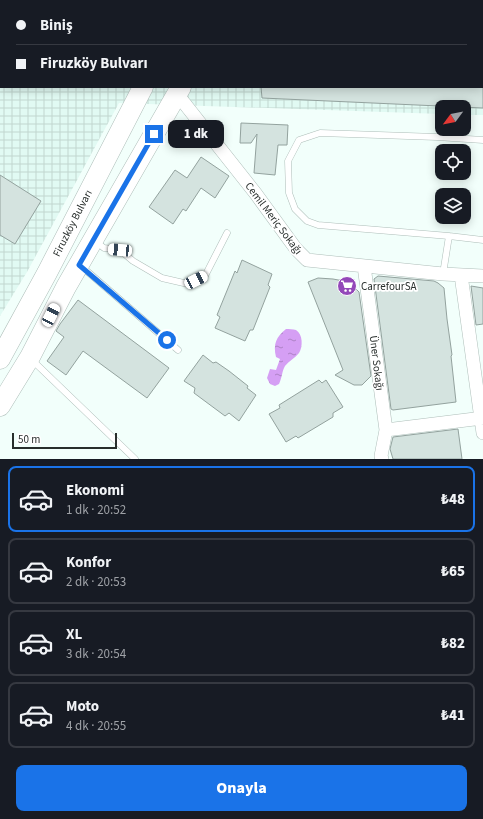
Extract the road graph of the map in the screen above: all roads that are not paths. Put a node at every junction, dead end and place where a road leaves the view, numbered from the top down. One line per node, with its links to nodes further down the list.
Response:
1 (142, 88): 15 (main road, Firuzköy Bulvarı)
2 (179, 90): 6 (main road); 9 (street, Cemil Meriç Sokağı)
3 (483, 140): 5 (lane)
4 (227, 233): 6 (lane)
5 (449, 236): 7 (lane); 10 (lane)
6 (93, 240): 8 (main road)
7 (483, 240)
8 (79, 265): 13 (lane); 14 (main road)
9 (364, 266): 10 (street, Cemil Meriç Sokağı); 18 (street, Üner Sokağı)
10 (443, 274): 11 (street, Cemil Meriç Sokağı)
11 (461, 276): 12 (street, Cemil Meriç Sokağı); 17 (street)
12 (483, 276)
13 (178, 350)
14 (30, 357): 16 (main road); 21 (lane)
15 (0, 359)
16 (0, 406)
17 (482, 418): 18 (street); 19 (street)
18 (386, 430): 20 (street, Üner Sokağı)
19 (483, 433)
20 (380, 458)
21 (135, 459)

